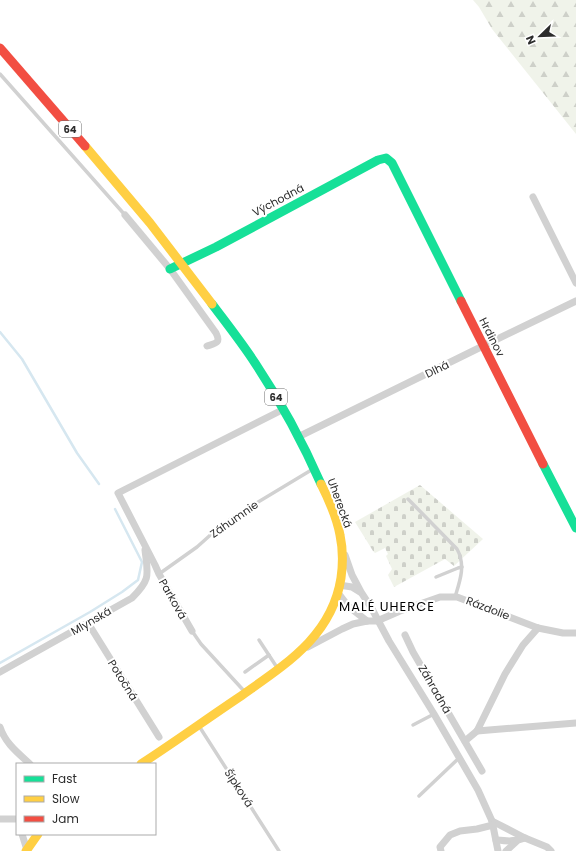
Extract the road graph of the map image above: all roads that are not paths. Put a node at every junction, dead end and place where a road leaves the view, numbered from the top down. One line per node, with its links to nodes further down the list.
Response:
1 (0, 48): 6 (main road, Uherecká / 64)
2 (0, 74): 5 (lane)
3 (386, 158): 6 (main road, Východná); 11 (main road, Hrdinov)
4 (533, 197): 8 (street)
5 (125, 215): 7 (street)
6 (181, 263): 7 (main road, Východná); 12 (main road, Uherecká / 64)
7 (170, 269): 10 (street)
8 (576, 283)
9 (576, 301): 11 (street, Dlhá)
10 (207, 346)
11 (483, 346): 13 (street, Dlhá); 16 (main road, Hrdinov)
12 (284, 409): 13 (main road, Uherecká / 64); 17 (street, Parková)
13 (298, 437): 14 (main road, Uherecká / 64)
14 (314, 468): 18 (main road, Uherecká / 64); 20 (lane, Záhumnie)
15 (408, 499): 19 (lane)
16 (576, 528)
17 (144, 545): 20 (street, Parková); 27 (street, Mlynská)
18 (342, 548): 22 (main road, Uherecká / 64); 23 (street)
19 (462, 567): 21 (lane); 24 (lane)
20 (159, 574): 29 (street, Parková)
21 (436, 577)
22 (338, 589): 23 (street); 25 (street); 33 (main road, Uherecká / 64)
23 (361, 592): 26 (street)
24 (455, 597): 26 (street, Rázdolie); 28 (street, Rázdolie)
25 (367, 621): 26 (street); 33 (street)
26 (377, 621): 39 (street)
27 (88, 623): 36 (street, Mlynská); 45 (street, Potočná)
28 (538, 628): 30 (street, Rázdolie); 44 (street)
29 (192, 631): 38 (lane, Parková)
30 (576, 633)
31 (405, 635): 46 (street, Záhradná)
32 (260, 640): 34 (lane)
33 (302, 650): 35 (main road, Uherecká / 64)
34 (269, 655): 35 (lane); 37 (lane)
35 (279, 670): 38 (main road, Uherecká / 64)
36 (0, 672)
37 (245, 672)
38 (246, 692): 41 (main road, Uherecká / 64)
39 (434, 714): 42 (lane); 47 (street)
40 (576, 723): 44 (street)
41 (199, 725): 49 (main road, Uherecká / 64); 62 (lane, Šípková)
42 (413, 725)
43 (0, 727): 48 (street)
44 (477, 731): 46 (street)
45 (159, 737)
46 (465, 741): 50 (street, Záhradná)
47 (459, 758): 51 (lane); 54 (street)
48 (29, 763)
49 (142, 763)
50 (482, 771)
51 (419, 796)
52 (1, 818): 53 (street)
53 (16, 819)
54 (492, 823): 55 (street); 59 (street); 63 (street)
55 (513, 832): 58 (street); 59 (street)
56 (22, 835): 61 (street)
57 (37, 835): 61 (main road)
58 (525, 838): 60 (street); 66 (street)
59 (496, 840): 60 (street); 64 (street)
60 (517, 841): 65 (street)
61 (27, 850)
62 (279, 851)
63 (441, 851)
64 (498, 851)
65 (506, 851)
66 (551, 851)

